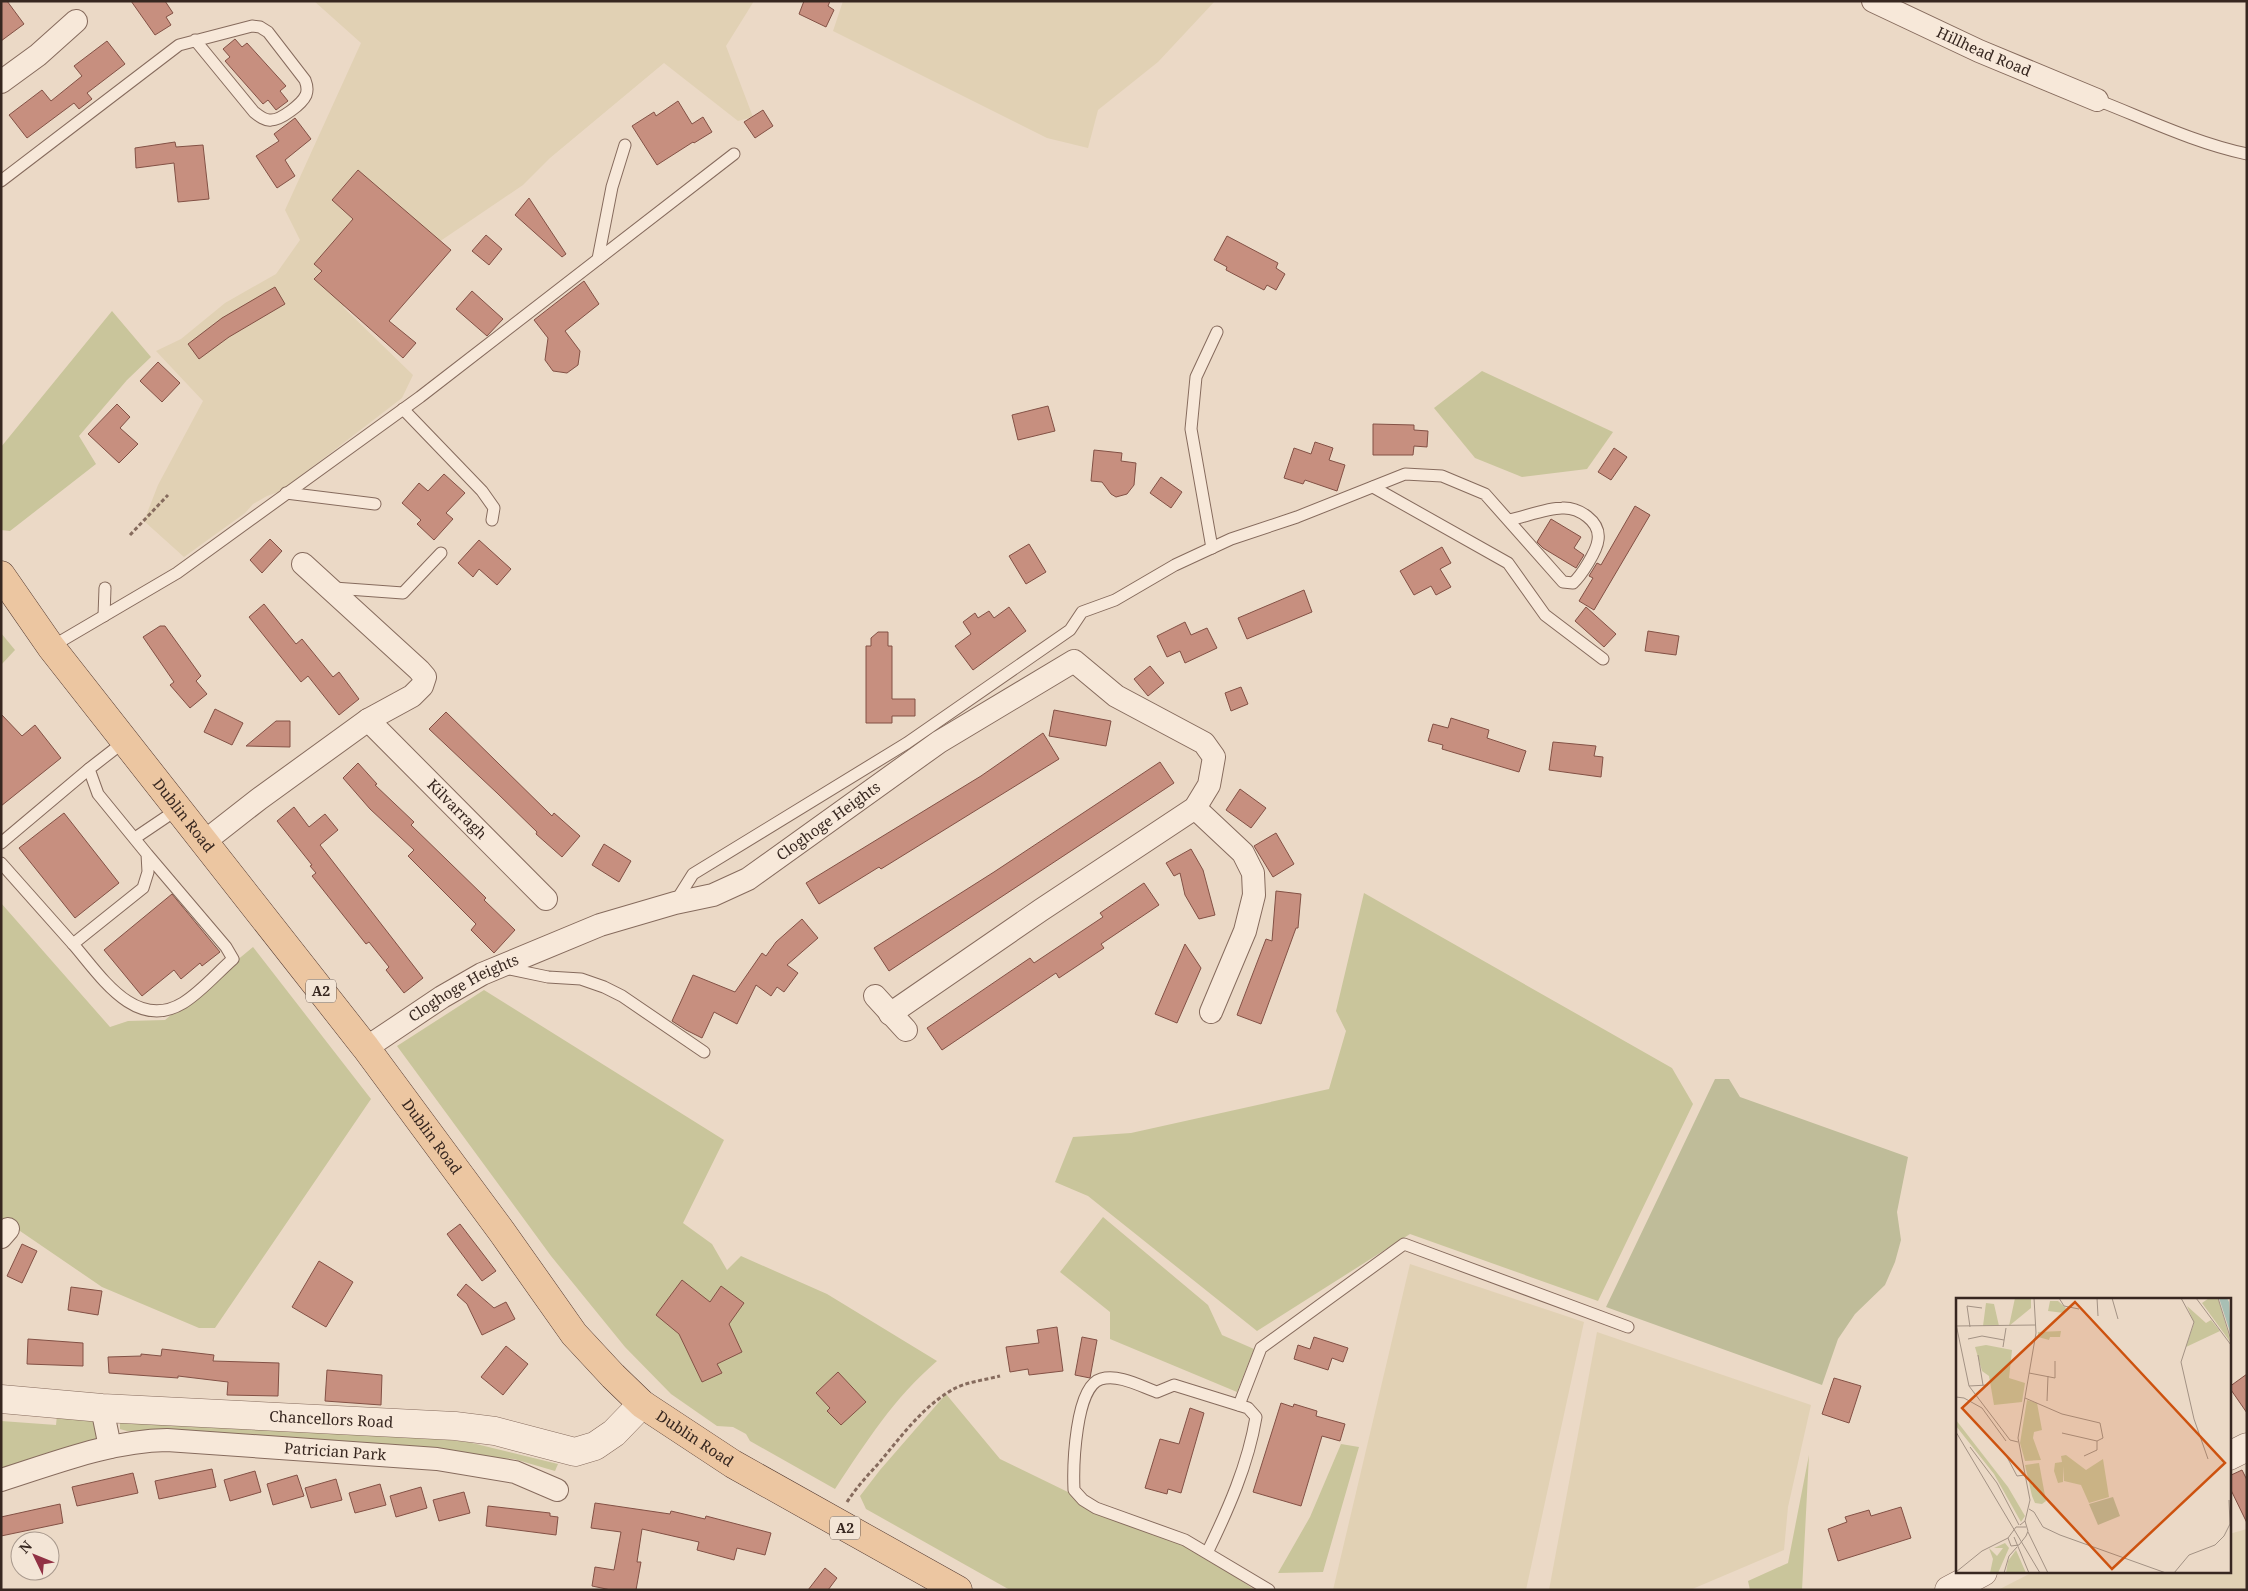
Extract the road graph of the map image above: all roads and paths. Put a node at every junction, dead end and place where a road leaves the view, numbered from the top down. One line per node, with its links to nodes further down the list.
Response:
1 (1873, 1): 5 (street, Hillhead Road)
2 (76, 21): 4 (street)
3 (195, 40): 3 (lane); 9 (lane)
4 (1, 82)
5 (2097, 100): 8 (lane)
6 (625, 145): 10 (lane)
7 (734, 154): 10 (lane)
8 (2247, 154)
9 (1, 181)
10 (598, 259): 12 (lane)
11 (1218, 332): 20 (lane)
12 (403, 409): 14 (lane); 17 (lane)
13 (1373, 487): 18 (lane); 20 (lane); 28 (lane)
14 (286, 493): 16 (lane); 26 (lane)
15 (168, 495): 19 (path)
16 (375, 504)
17 (492, 520)
18 (1509, 520): 18 (lane)
19 (130, 535)
20 (1212, 548): 40 (lane)
21 (441, 553): 25 (lane)
22 (303, 564): 25 (street)
23 (1, 575): 27 (main road, Dublin Road / A2)
24 (105, 588): 26 (lane)
25 (330, 588): 29 (street)
26 (104, 616): 27 (lane)
27 (51, 648): 30 (main road, Dublin Road / A2)
28 (1603, 659)
29 (368, 720): 35 (street); 39 (street, Kilvarragh)
30 (125, 741): 31 (lane); 33 (main road, Dublin Road / A2)
31 (89, 769): 34 (lane); 36 (lane)
32 (1195, 808): 40 (street, Cloghoge Heights); 44 (street); 45 (street, Cloghoge Heights)
33 (178, 809): 34 (lane); 35 (main road, Dublin Road / A2)
34 (135, 838): 37 (lane)
35 (204, 842): 47 (main road, Dublin Road / A2)
36 (1, 843)
37 (147, 854): 41 (lane); 41 (lane)
38 (1, 863): 41 (lane)
39 (546, 899)
40 (675, 902): 42 (street, Cloghoge Heights)
41 (73, 944)
42 (499, 967): 47 (street, Cloghoge Heights); 48 (lane)
43 (875, 996): 45 (street)
44 (1211, 1012)
45 (890, 1014): 46 (street)
46 (906, 1030)
47 (366, 1048): 52 (main road, Dublin Road / A2)
48 (704, 1052)
49 (1628, 1327): 53 (lane)
50 (1000, 1376): 60 (path)
51 (1, 1399): 54 (street, Chancellors Road)
52 (642, 1404): 54 (street, Chancellors Road); 60 (main road, Dublin Road / A2)
53 (1239, 1405): 61 (lane); 61 (lane)
54 (102, 1408): 55 (street)
55 (110, 1447): 58 (street, Patrician Park); 59 (street, Patrician Park)
56 (2247, 1447): 57 (street)
57 (2230, 1456)
58 (1, 1480)
59 (557, 1490)
60 (834, 1522): 63 (main road, Dublin Road / A2)
61 (1207, 1553): 64 (lane)
62 (1979, 1574): 65 (street)
63 (948, 1588)
64 (1269, 1590)
65 (1949, 1590)

